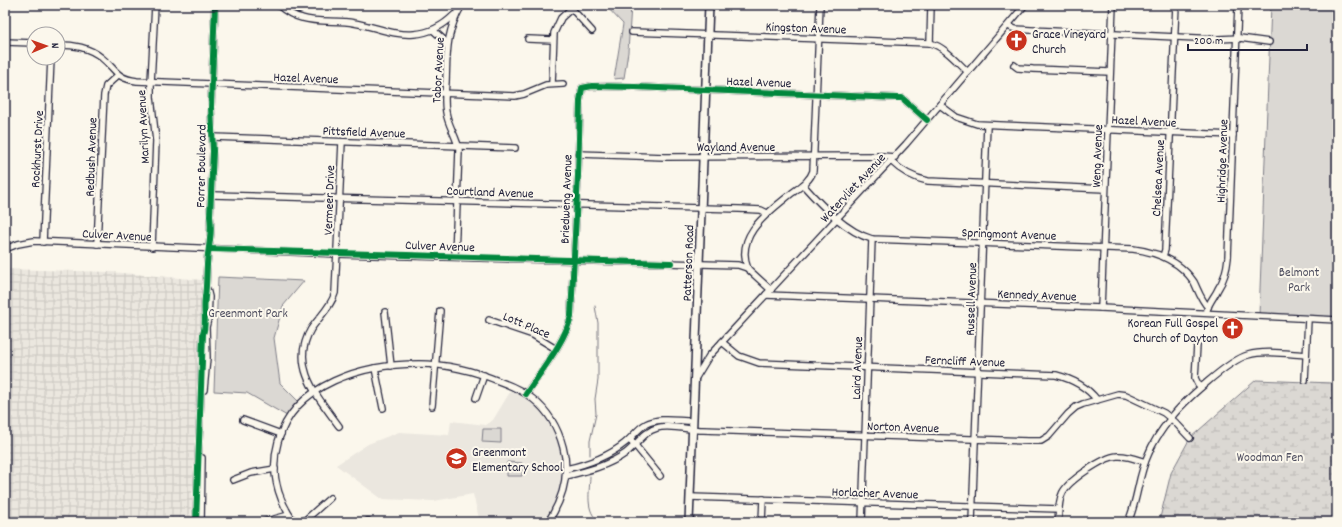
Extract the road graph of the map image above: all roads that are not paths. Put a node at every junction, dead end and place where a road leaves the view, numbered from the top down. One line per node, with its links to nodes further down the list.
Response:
1 (155, 5): 36 (street, Marilyn Avenue)
2 (215, 5): 37 (street, Forrer Boulevard)
3 (278, 5): 15 (street)
4 (462, 5): 13 (street, Tabor Avenue)
5 (709, 5): 19 (main road, Patterson Road)
6 (820, 5): 23 (street)
7 (931, 5): 28 (street)
8 (1025, 5): 14 (street, Watervliet Avenue)
9 (1112, 5): 18 (street, Weng Avenue)
10 (1176, 5): 20 (street, Chelsea Avenue)
11 (1238, 5): 21 (street, Highridge Avenue)
12 (573, 7): 16 (street); 24 (street)
13 (459, 11): 15 (street); 30 (street, Tabor Avenue)
14 (1008, 26): 18 (street); 33 (street, Watervliet Avenue)
15 (433, 30): 30 (street)
16 (592, 31)
17 (632, 32): 19 (street, Kingston Avenue)
18 (1111, 33): 20 (street); 34 (street, Weng Avenue)
19 (708, 34): 23 (street, Kingston Avenue); 41 (main road, Patterson Road)
20 (1174, 37): 21 (street); 48 (street, Chelsea Avenue)
21 (1237, 38): 26 (street); 49 (street, Highridge Avenue)
22 (528, 39): 24 (street)
23 (818, 39): 28 (street, Kingston Avenue); 43 (street)
24 (553, 40): 38 (street)
25 (5, 42): 27 (street)
26 (1269, 42)
27 (26, 43)
28 (930, 43): 33 (street, Kingston Avenue)
29 (66, 45): 35 (street, Hazel Avenue)
30 (447, 48): 42 (street, Tabor Avenue)
31 (1014, 65): 34 (street)
32 (51, 66): 69 (street, Rockhurst Drive)
33 (968, 72): 44 (street, Watervliet Avenue)
34 (1110, 72): 47 (street, Weng Avenue)
35 (118, 75): 36 (street, Hazel Avenue); 71 (street, Redbush Avenue)
36 (151, 82): 37 (street, Hazel Avenue); 72 (street, Marilyn Avenue)
37 (212, 84): 42 (street, Hazel Avenue); 50 (street, Forrer Boulevard)
38 (552, 84): 39 (street, Hazel Avenue); 42 (street, Hazel Avenue)
39 (563, 84)
40 (582, 88): 41 (street, Hazel Avenue); 54 (street, Briedweng Avenue)
41 (705, 90): 43 (street, Hazel Avenue); 56 (main road, Patterson Road)
42 (445, 93): 52 (street, Tabor Avenue)
43 (816, 94): 45 (street, Hazel Avenue); 55 (street)
44 (940, 105): 45 (street, Watervliet Avenue); 46 (street, Hazel Avenue)
45 (927, 120): 57 (street, Watervliet Avenue)
46 (987, 125): 47 (street, Hazel Avenue); 58 (street, Russell Avenue)
47 (1107, 130): 48 (street, Hazel Avenue); 60 (street, Weng Avenue)
48 (1170, 132): 49 (street, Hazel Avenue); 78 (street, Chelsea Avenue)
49 (1233, 135): 87 (street, Highridge Avenue)
50 (213, 137): 51 (street, Pittsfield Avenue); 61 (street, Forrer Boulevard)
51 (342, 142): 52 (street, Pittsfield Avenue); 62 (street, Vermeer Drive)
52 (459, 147): 53 (street, Pittsfield Avenue); 63 (street, Tabor Avenue)
53 (515, 148)
54 (578, 154): 56 (street, Wayland Avenue); 64 (street, Briedweng Avenue)
55 (814, 156): 56 (street, Wayland Avenue); 57 (street, Wayland Avenue); 59 (street)
56 (703, 157): 65 (main road, Patterson Road)
57 (893, 159): 58 (street); 67 (street, Watervliet Avenue)
58 (985, 184): 60 (street); 70 (street, Russell Avenue)
59 (803, 185): 66 (street); 67 (street, Springmont Avenue)
60 (1106, 189): 73 (street, Weng Avenue)
61 (212, 195): 62 (street, Courtland Avenue); 75 (street, Forrer Boulevard)
62 (339, 198): 63 (street, Courtland Avenue); 76 (street, Vermeer Drive)
63 (458, 201): 64 (street, Courtland Avenue); 77 (street, Tabor Avenue)
64 (576, 205): 65 (street, Courtland Avenue); 79 (street, Briedweng Avenue)
65 (701, 209): 66 (street, Courtland Avenue); 80 (main road, Patterson Road)
66 (767, 213): 81 (street)
67 (838, 218): 68 (street, Springmont Avenue); 82 (street, Watervliet Avenue)
68 (872, 239): 70 (street, Springmont Avenue); 84 (street, Laird Avenue)
69 (43, 242): 71 (street, Culver Avenue); 74 (street, Culver Avenue)
70 (983, 243): 73 (street, Springmont Avenue); 85 (street, Russell Avenue)
71 (97, 244): 72 (street, Culver Avenue)
72 (152, 247): 75 (street, Culver Avenue)
73 (1103, 248): 78 (street, Springmont Avenue); 86 (street, Weng Avenue)
74 (5, 249)
75 (209, 249): 76 (street, Culver Avenue); 93 (street, Forrer Boulevard)
76 (337, 254): 77 (street, Culver Avenue); 107 (street, Vermeer Drive)
77 (456, 256): 79 (street, Culver Avenue)
78 (1163, 256): 87 (street, Springmont Avenue)
79 (574, 260): 80 (street, Culver Avenue); 96 (street, Briedweng Avenue)
80 (699, 264): 81 (street, Culver Avenue); 105 (main road, Patterson Road)
81 (748, 269): 82 (street, Culver Avenue)
82 (771, 290): 83 (street, Watervliet Avenue)
83 (766, 295): 84 (street, Kennedy Avenue); 94 (street, Watervliet Avenue)
84 (870, 299): 85 (street, Kennedy Avenue); 100 (street, Laird Avenue)
85 (980, 303): 86 (street, Kennedy Avenue); 102 (street, Russell Avenue)
86 (1101, 308): 87 (street, Kennedy Avenue)
87 (1207, 310): 90 (street, Kennedy Avenue)
88 (440, 311): 98 (street)
89 (385, 312): 99 (street)
90 (1308, 319): 92 (street, Kennedy Avenue); 97 (street)
91 (489, 320): 96 (street, Lott Place)
92 (1337, 320)
93 (206, 327): 137 (street, Forrer Boulevard); 138 (street, Forrer Boulevard)
94 (722, 342): 100 (street, Ferncliff Avenue); 105 (street, Watervliet Avenue)
95 (1196, 345): 106 (street)
96 (556, 349): 108 (street, Briedweng Avenue)
97 (1306, 355): 104 (street); 106 (street)
98 (435, 365): 99 (street); 103 (street); 111 (street)
99 (391, 366): 101 (street)
100 (867, 367): 102 (street, Ferncliff Avenue); 119 (street, Laird Avenue)
101 (375, 368): 107 (street); 112 (street)
102 (978, 372): 110 (street, Ferncliff Avenue); 121 (street, Russell Avenue)
103 (484, 375): 108 (street); 109 (street)
104 (1305, 380)
105 (694, 382): 115 (main road, Patterson Road)
106 (1201, 388): 113 (street)
107 (314, 391): 116 (street, Vermeer Drive); 118 (street)
108 (526, 394): 125 (street)
109 (476, 398)
110 (1097, 400): 113 (street); 121 (street, Norton Avenue)
111 (432, 406)
112 (383, 408)
113 (1171, 418): 120 (street); 124 (street)
114 (243, 420): 118 (street)
115 (692, 421): 117 (main road, Patterson Road); 122 (street)
116 (339, 426)
117 (692, 430): 119 (street, Norton Avenue); 123 (street, Norton Avenue); 130 (main road, Patterson Road)
118 (280, 434): 126 (street)
119 (865, 436): 121 (street, Norton Avenue); 133 (street, Laird Avenue)
120 (1190, 438)
121 (976, 439): 134 (street, Russell Avenue)
122 (630, 440): 123 (street); 125 (street)
123 (635, 446): 127 (street, Norton Avenue); 128 (street)
124 (1145, 462): 135 (street); 148 (street)
125 (566, 468): 127 (street)
126 (275, 470): 129 (street); 136 (street)
127 (566, 476): 142 (street)
128 (660, 476)
129 (232, 480)
130 (690, 497): 132 (street, Horlacher Avenue); 143 (main road, Patterson Road)
131 (330, 498): 141 (street)
132 (763, 499): 133 (street, Horlacher Avenue); 144 (street)
133 (862, 502): 134 (street, Horlacher Avenue); 145 (street, Laird Avenue)
134 (973, 507): 135 (street, Horlacher Avenue); 146 (street, Russell Avenue)
135 (1059, 509): 147 (street)
136 (289, 515): 139 (street); 140 (street)
137 (196, 522)
138 (201, 522)
139 (263, 522)
140 (294, 522)
141 (303, 522)
142 (548, 522)
143 (689, 522)
144 (762, 522)
145 (862, 522)
146 (972, 522)
147 (1058, 522)
148 (1128, 522)

